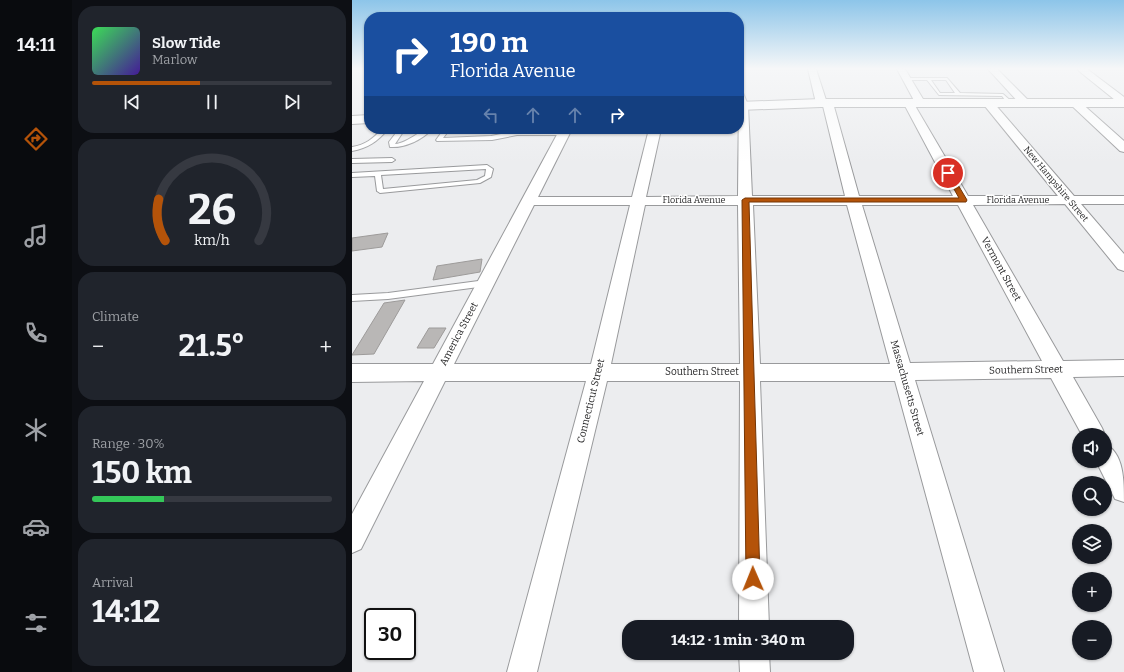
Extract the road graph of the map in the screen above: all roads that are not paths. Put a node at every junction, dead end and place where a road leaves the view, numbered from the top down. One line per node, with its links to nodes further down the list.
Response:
1 (914, 100): 11 (street, Vermont Street)
2 (1008, 100): 7 (lane)
3 (1023, 100): 8 (street)
4 (744, 102): 5 (main road)
5 (824, 103): 11 (main road); 30 (street, Massachusetts Street)
6 (988, 103): 7 (main road); 11 (main road); 32 (street, New Hampshire Street)
7 (1010, 103): 8 (main road)
8 (1025, 103): 9 (main road)
9 (1075, 103): 10 (main road); 22 (street)
10 (1124, 103)
11 (915, 104): 31 (street, Vermont Street)
12 (364, 119): 13 (main road)
13 (352, 120)
14 (380, 134): 23 (lane)
15 (398, 134): 16 (lane)
16 (424, 134)
17 (444, 134): 18 (lane)
18 (521, 134)
19 (563, 134): 34 (street, America Street)
20 (654, 134): 28 (street, Connecticut Street)
21 (742, 134): 29 (street)
22 (1124, 148)
23 (352, 149)
24 (392, 160): 25 (lane)
25 (352, 161)
26 (378, 174): 26 (lane); 27 (lane)
27 (352, 175)
28 (638, 200): 29 (street, Florida Avenue); 34 (street, Florida Avenue); 41 (street, Connecticut Street)
29 (745, 200): 30 (street, Florida Avenue); 42 (street)
30 (852, 200): 31 (street, Florida Avenue); 43 (street, Massachusetts Street)
31 (963, 200): 32 (street, Florida Avenue); 39 (street, Vermont Street)
32 (1070, 200): 33 (street, Florida Avenue); 35 (street, New Hampshire Street)
33 (1124, 200)
34 (528, 201): 36 (street, America Street)
35 (1124, 265)
36 (486, 283): 37 (lane); 40 (street, America Street)
37 (352, 298)
38 (1124, 368): 39 (street, Southern Street)
39 (1056, 369): 43 (street, Southern Street); 45 (street, Vermont Street)
40 (439, 372): 41 (street, Southern Street); 44 (street, Southern Street); 48 (street, America Street)
41 (599, 372): 42 (street, Southern Street); 51 (street, Connecticut Street)
42 (750, 372): 43 (street, Southern Street); 49 (street)
43 (902, 372): 53 (street, Massachusetts Street)
44 (352, 373)
45 (1090, 428)
46 (1112, 468): 47 (street)
47 (1124, 490)
48 (352, 540)
49 (754, 620)
50 (754, 660): 52 (street)
51 (522, 672)
52 (755, 672)
53 (990, 672)

